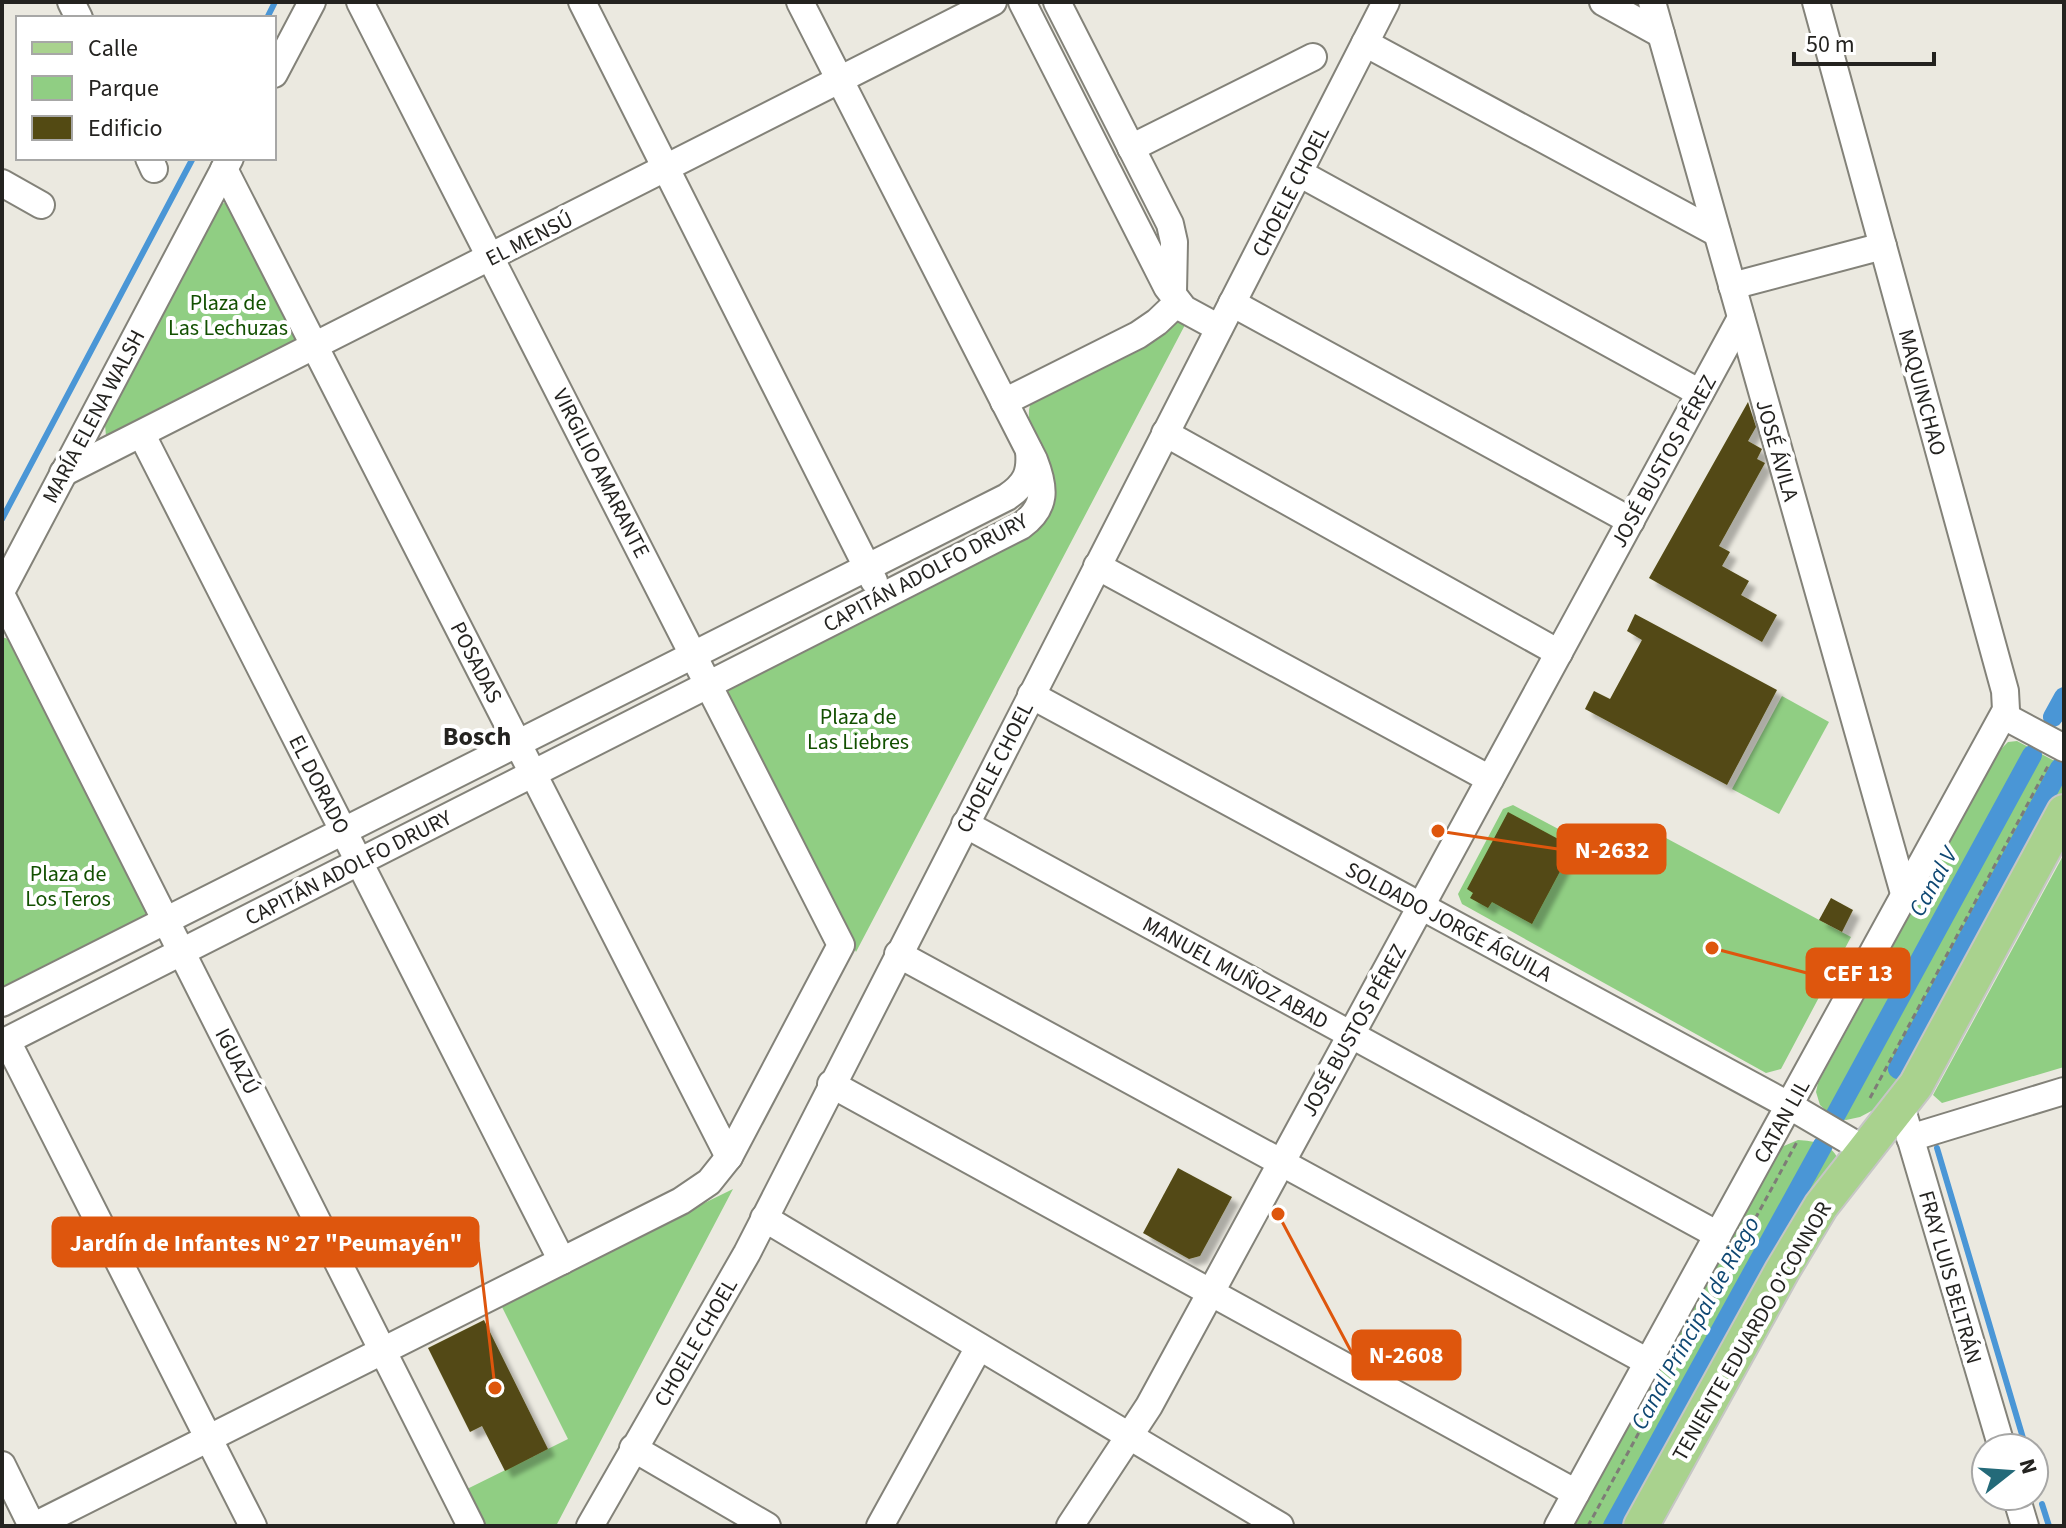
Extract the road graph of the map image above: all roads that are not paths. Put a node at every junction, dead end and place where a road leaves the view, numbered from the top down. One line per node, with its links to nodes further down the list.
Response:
1 (312, 2): 15 (street)
2 (360, 2): 25 (street, VIRGILIO AMARANTE)
3 (582, 2): 19 (street)
4 (800, 2): 16 (street)
5 (993, 2): 16 (street, EL MENSÚ)
6 (1022, 2): 27 (street)
7 (1057, 2): 17 (street)
8 (1386, 2): 13 (street, CHOELE CHOEL)
9 (1603, 2): 12 (street)
10 (1652, 2): 12 (street, JOSÉ ÁVILA)
11 (1816, 2): 24 (street, MAQUINCHAO)
12 (1661, 34): 23 (street, JOSÉ ÁVILA)
13 (1365, 43): 20 (street, CHOELE CHOEL); 23 (street)
14 (1313, 57): 17 (street)
15 (276, 70)
16 (840, 80): 19 (street, EL MENSÚ); 33 (street)
17 (1131, 148): 27 (street)
18 (227, 163): 31 (street, POSADAS); 37 (street, MARÍA ELENA WALSH)
19 (666, 169): 25 (street, EL MENSÚ); 40 (street)
20 (1299, 173): 28 (street, CHOELE CHOEL); 32 (street)
21 (2, 183): 22 (street)
22 (41, 205)
23 (1717, 233): 26 (street, JOSÉ ÁVILA)
24 (1883, 246): 26 (street); 48 (street, MAQUINCHAO)
25 (492, 257): 31 (street, EL MENSÚ); 45 (street, VIRGILIO AMARANTE)
26 (1732, 286): 29 (street, JOSÉ ÁVILA)
27 (1175, 299): 30 (street); 33 (street)
28 (1232, 303): 30 (street, CHOELE CHOEL); 38 (street)
29 (1741, 318): 32 (street, JOSÉ BUSTOS PÉREZ); 57 (street, JOSÉ ÁVILA)
30 (1219, 328): 34 (street, CHOELE CHOEL)
31 (316, 346): 35 (street, EL MENSÚ); 49 (street, POSADAS)
32 (1700, 393): 38 (street, JOSÉ BUSTOS PÉREZ)
33 (1004, 402): 36 (street)
34 (1165, 433): 39 (street, CHOELE CHOEL); 44 (street)
35 (142, 435): 37 (street, EL MENSÚ); 55 (street, EL DORADO)
36 (1029, 451): 40 (street, CAPITÁN ADOLFO DRURY); 43 (street, CAPITÁN ADOLFO DRURY)
37 (63, 473): 41 (street, MARÍA ELENA WALSH)
38 (1631, 521): 44 (street, JOSÉ BUSTOS PÉREZ)
39 (1097, 566): 47 (street, CHOELE CHOEL); 52 (street)
40 (867, 567): 43 (street); 45 (street, CAPITÁN ADOLFO DRURY)
41 (2, 590)
42 (2, 596): 59 (street, IGUAZÚ)
43 (882, 597): 46 (street, CAPITÁN ADOLFO DRURY)
44 (1559, 653): 52 (street, JOSÉ BUSTOS PÉREZ)
45 (694, 654): 46 (street, VIRGILIO AMARANTE); 49 (street, CAPITÁN ADOLFO DRURY)
46 (709, 684): 51 (street, CAPITÁN ADOLFO DRURY); 70 (street, VIRGILIO AMARANTE)
47 (1031, 695): 54 (street, CHOELE CHOEL); 58 (street, SOLDADO JORGE ÁGUILA)
48 (2004, 716): 50 (street); 57 (street, CATAN LIL)
49 (518, 743): 51 (street, POSADAS); 55 (street, CAPITÁN ADOLFO DRURY)
50 (2058, 754)
51 (534, 773): 56 (street, CAPITÁN ADOLFO DRURY); 70 (street, POSADAS)
52 (1490, 779): 58 (street, JOSÉ BUSTOS PÉREZ)
53 (2064, 812): 68 (main road, TENIENTE EDUARDO O'CONNOR)
54 (965, 824): 61 (street, CHOELE CHOEL); 63 (street, MANUEL MUÑOZ ABAD)
55 (343, 831): 56 (street, EL DORADO); 59 (street, CAPITÁN ADOLFO DRURY)
56 (359, 862): 60 (street, CAPITÁN ADOLFO DRURY); 74 (street, EL DORADO)
57 (1905, 897): 67 (street, CATAN LIL)
58 (1421, 906): 63 (street, JOSÉ BUSTOS PÉREZ); 67 (street, SOLDADO JORGE ÁGUILA)
59 (167, 920): 60 (street, IGUAZÚ); 62 (street, CAPITÁN ADOLFO DRURY)
60 (182, 951): 64 (street, CAPITÁN ADOLFO DRURY); 77 (street, IGUAZÚ)
61 (898, 954): 65 (street, CHOELE CHOEL); 71 (street)
62 (2, 1003)
63 (1351, 1035): 71 (street, JOSÉ BUSTOS PÉREZ); 73 (street, MANUEL MUÑOZ ABAD)
64 (5, 1042): 81 (street)
65 (831, 1084): 72 (street, CHOELE CHOEL); 75 (street)
66 (2064, 1091): 68 (street)
67 (1790, 1106): 69 (street, SOLDADO JORGE ÁGUILA); 73 (street, CATAN LIL)
68 (1893, 1116): 69 (main road, TENIENTE EDUARDO O'CONNOR); 79 (street, FRAY LUIS BELTRÁN)
69 (1865, 1150): 94 (main road, TENIENTE EDUARDO O'CONNOR)
70 (729, 1157): 74 (street)
71 (1281, 1162): 75 (street, JOSÉ BUSTOS PÉREZ); 78 (street)
72 (764, 1218): 76 (street); 82 (street, CHOELE CHOEL)
73 (1718, 1235): 78 (street, CATAN LIL)
74 (562, 1261): 77 (street)
75 (1211, 1292): 80 (street, JOSÉ BUSTOS PÉREZ); 84 (street)
76 (979, 1347): 80 (street); 90 (street)
77 (384, 1351): 81 (street); 87 (street, IGUAZÚ)
78 (1648, 1362): 84 (street, CATAN LIL)
79 (1997, 1432)
80 (1130, 1437): 91 (street, JOSÉ BUSTOS PÉREZ); 92 (street)
81 (209, 1438): 85 (street); 86 (street)
82 (633, 1448): 88 (street, CHOELE CHOEL); 89 (street)
83 (2, 1465): 85 (street)
84 (1576, 1493): 93 (street, CATAN LIL)
85 (33, 1526)
86 (253, 1526)
87 (471, 1526)
88 (590, 1526)
89 (767, 1526)
90 (880, 1526)
91 (1070, 1526)
92 (1280, 1526)
93 (1558, 1526)
94 (1641, 1526)

